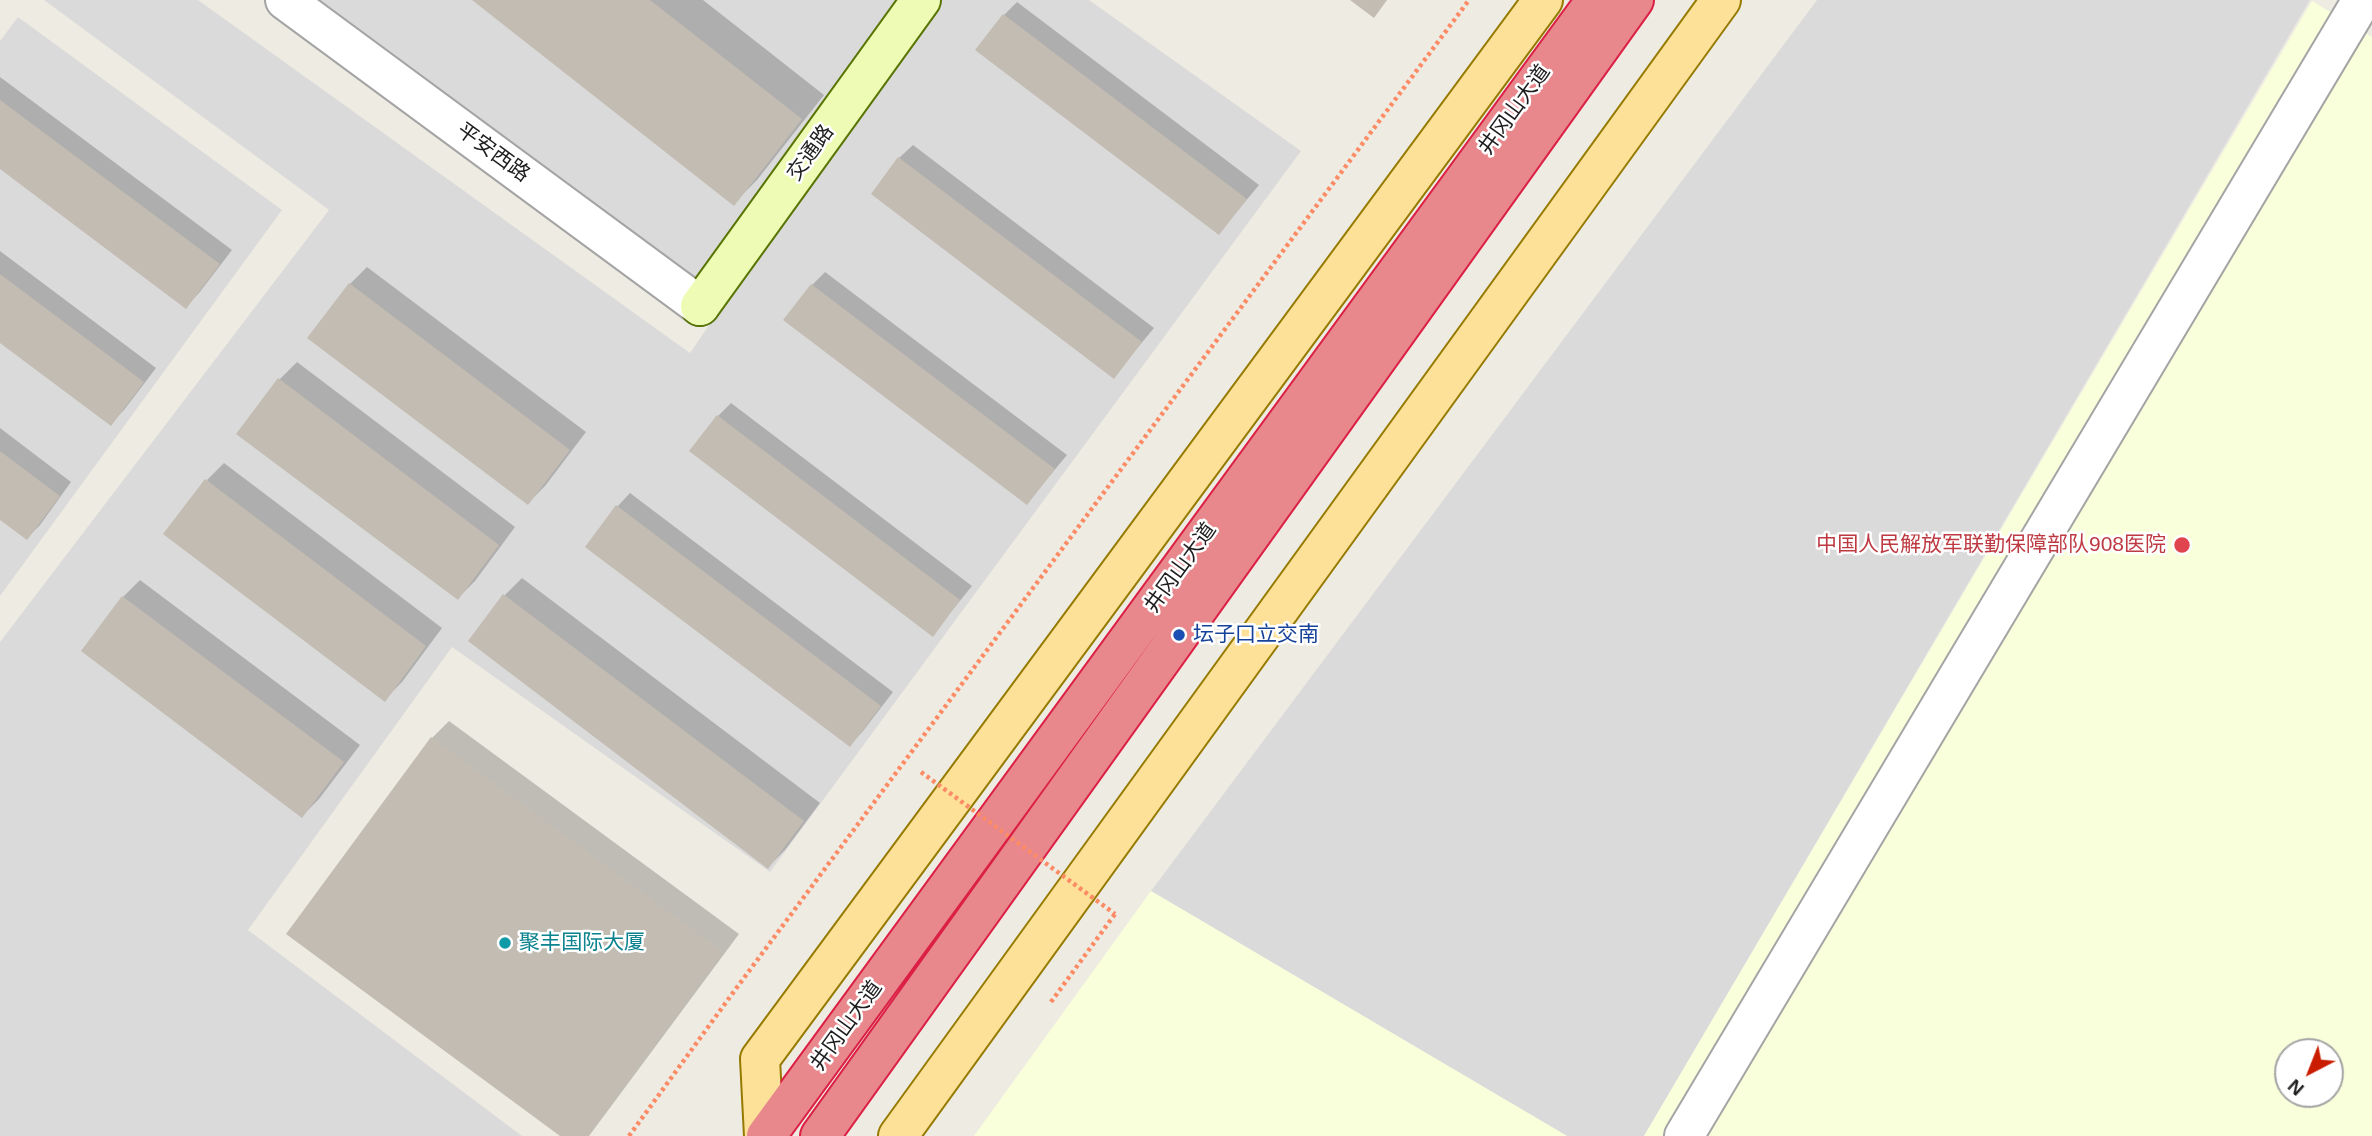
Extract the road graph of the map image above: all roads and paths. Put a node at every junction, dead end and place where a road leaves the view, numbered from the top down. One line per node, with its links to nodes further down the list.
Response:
1 (285, 0): 9 (street, 平安西路)
2 (921, 0): 9 (street, 交通路)
3 (1469, 0): 12 (path)
4 (1544, 0): 13 (main road)
5 (1595, 0): 13 (highway, 井冈山大道)
6 (1634, 0): 14 (highway, 井冈山大道)
7 (1721, 0): 15 (main road)
8 (2362, 0): 16 (street)
9 (700, 306)
10 (921, 772): 11 (path, bridge)
11 (1051, 1002)
12 (629, 1136)
13 (765, 1136)
14 (820, 1136)
15 (898, 1136)
16 (1684, 1136)

